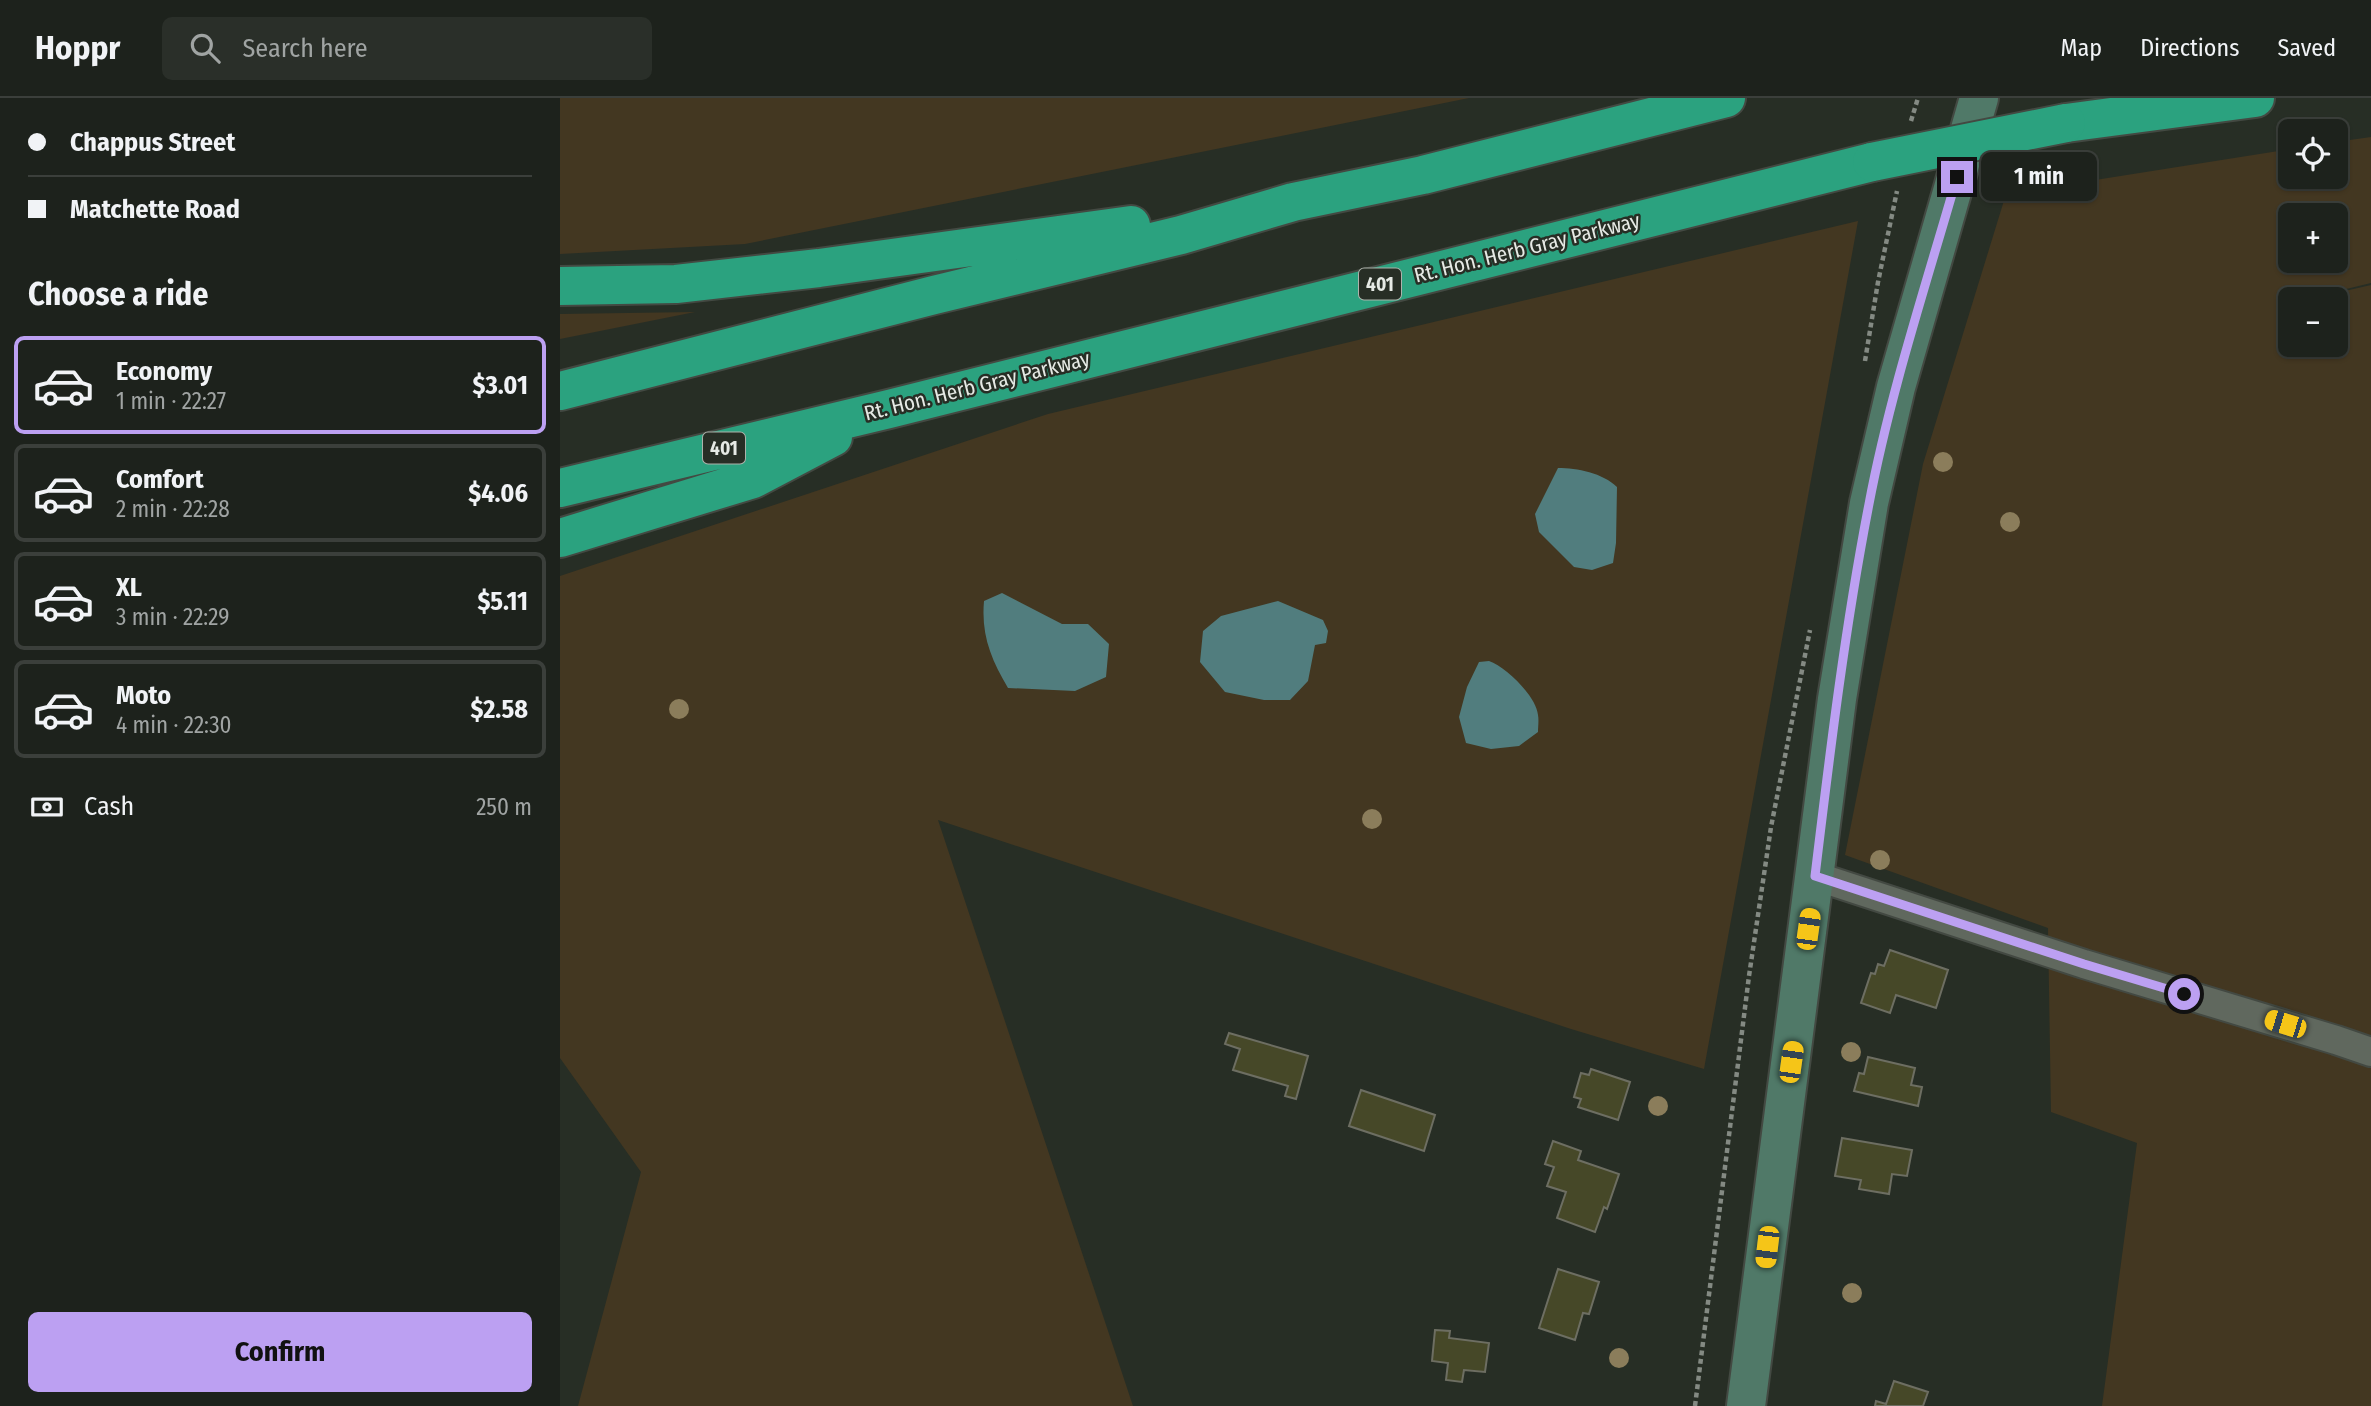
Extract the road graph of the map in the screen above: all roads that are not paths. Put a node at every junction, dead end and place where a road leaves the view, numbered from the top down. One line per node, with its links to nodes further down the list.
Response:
1 (1726, 98): 4 (highway)
2 (1979, 98): 10 (street)
3 (2255, 98): 7 (highway, Rt. Hon. Herb Gray Parkway / 401, bridge)
4 (1293, 202): 5 (highway); 6 (highway)
5 (560, 286)
6 (560, 391)
7 (889, 409): 8 (highway, Rt. Hon. Herb Gray Parkway / 401); 9 (highway)
8 (560, 488)
9 (560, 538)
10 (1815, 876): 11 (street); 12 (street)
11 (2371, 1052)
12 (1746, 1406)

